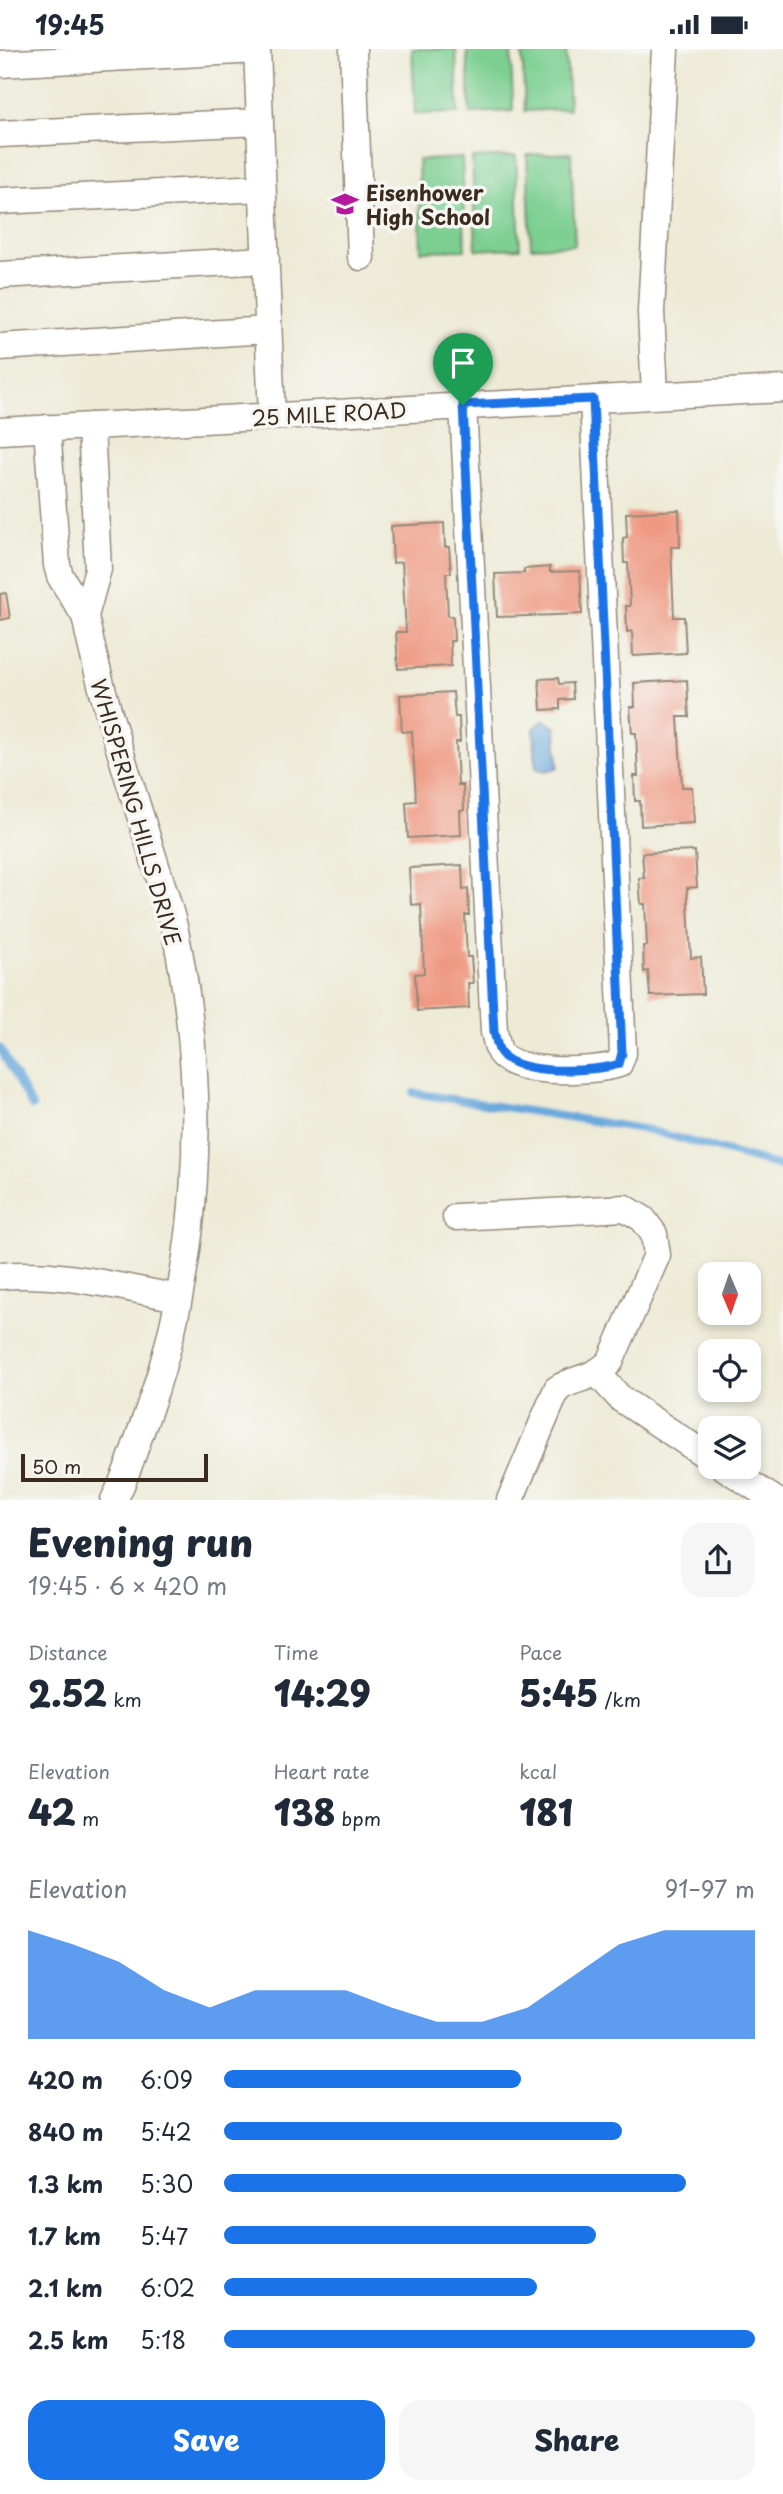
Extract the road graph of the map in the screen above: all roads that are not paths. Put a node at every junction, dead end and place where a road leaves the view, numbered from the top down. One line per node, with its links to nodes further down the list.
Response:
1 (257, 49): 4 (street); 5 (street)
2 (353, 49): 9 (street)
3 (665, 49): 15 (street)
4 (0, 64)
5 (260, 122): 6 (street); 7 (street)
6 (0, 134)
7 (262, 188): 8 (street); 10 (street)
8 (0, 201)
9 (361, 257)
10 (265, 260): 11 (street); 12 (street)
11 (0, 275)
12 (268, 330): 13 (street); 18 (street)
13 (0, 347)
14 (783, 389): 15 (street, 25 MILE ROAD)
15 (655, 395): 16 (street, 25 MILE ROAD)
16 (593, 399): 17 (street, 25 MILE ROAD); 17 (street)
17 (463, 405): 18 (street, 25 MILE ROAD)
18 (272, 417): 19 (street, 25 MILE ROAD)
19 (91, 426): 20 (street, 25 MILE ROAD); 22 (street, WHISPERING HILLS DRIVE)
20 (47, 428): 21 (street, 25 MILE ROAD); 22 (street, WHISPERING HILLS DRIVE)
21 (0, 431)
22 (85, 616): 25 (street, WHISPERING HILLS DRIVE)
23 (456, 1217): 26 (street)
24 (0, 1276): 25 (street)
25 (179, 1298): 29 (street, WHISPERING HILLS DRIVE)
26 (598, 1374): 27 (street); 30 (street)
27 (698, 1450)
28 (743, 1479): 31 (street)
29 (114, 1500)
30 (510, 1500)
31 (775, 1500)

